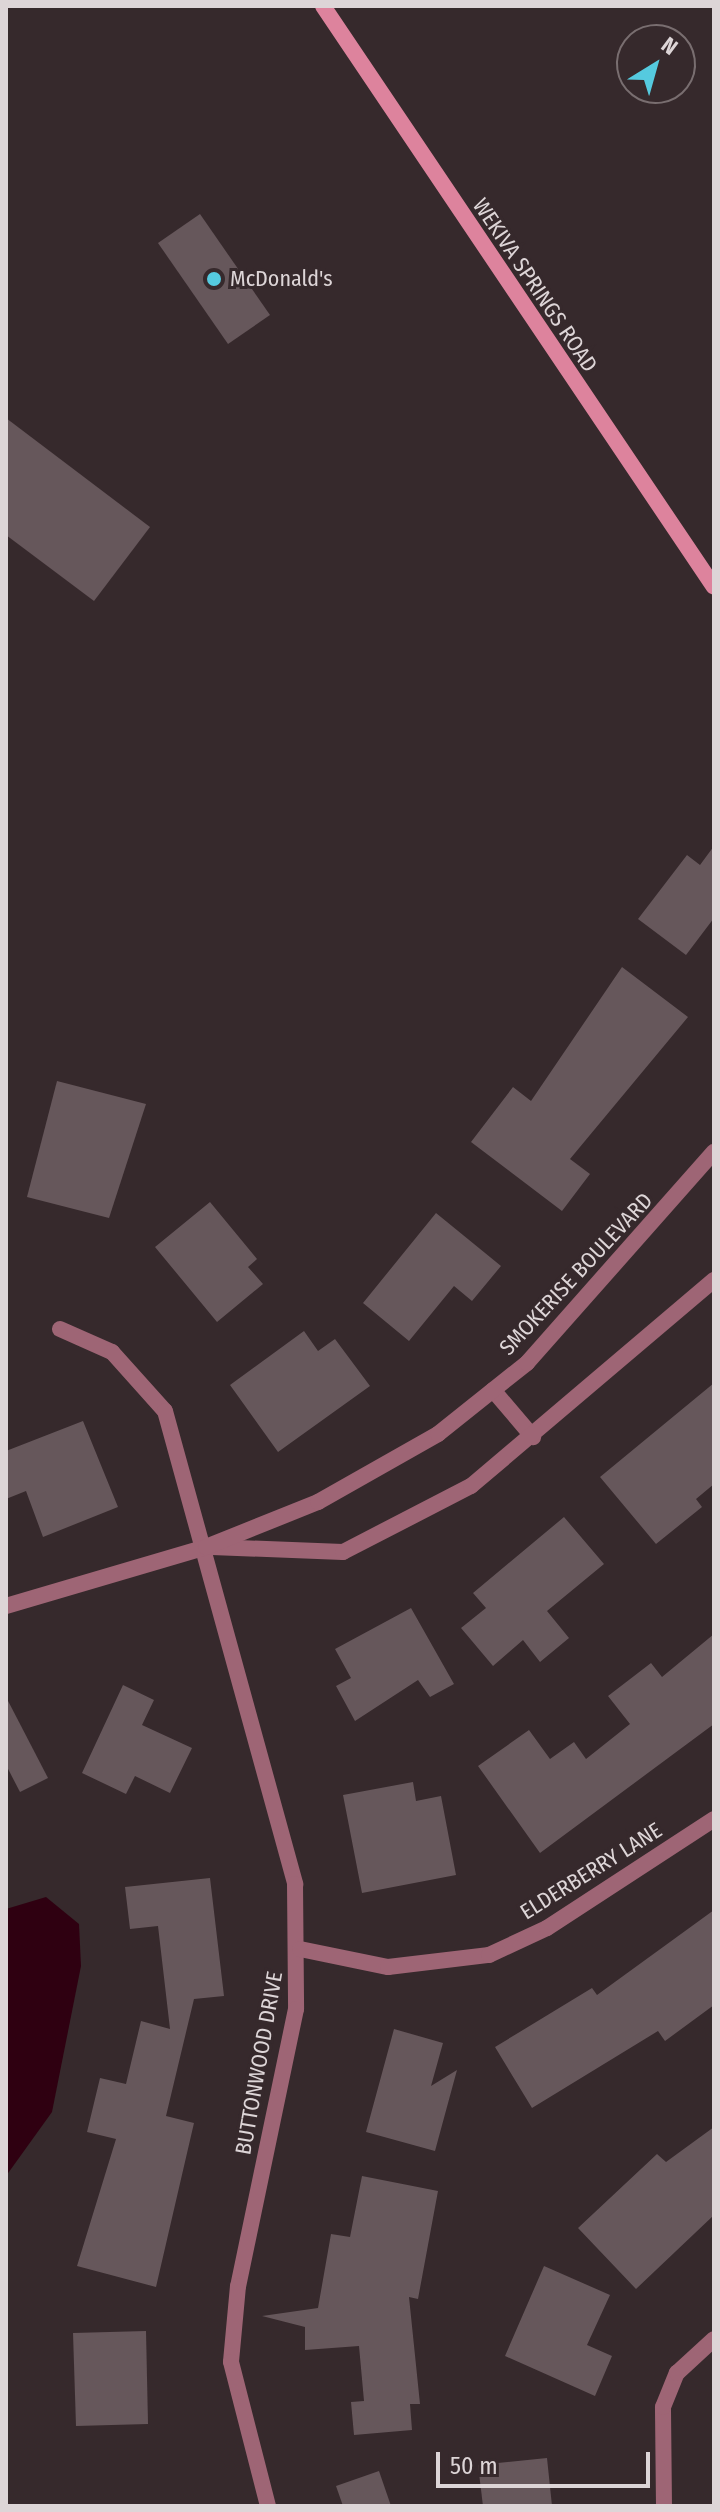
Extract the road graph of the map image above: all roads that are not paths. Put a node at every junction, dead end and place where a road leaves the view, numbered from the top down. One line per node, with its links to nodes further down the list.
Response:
1 (323, 6): 2 (main road, WEKIVA SPRINGS ROAD)
2 (714, 587)
3 (714, 1152): 6 (street, SMOKERISE BOULEVARD)
4 (714, 1280): 7 (street, SMOKERISE BOULEVARD)
5 (60, 1329): 8 (street, BUTTONWOOD DRIVE)
6 (493, 1390): 7 (street); 8 (street, SMOKERISE BOULEVARD)
7 (533, 1437): 8 (street, SMOKERISE BOULEVARD)
8 (206, 1547): 9 (street, SMOKERISE BOULEVARD); 11 (street, BUTTONWOOD DRIVE)
9 (6, 1606)
10 (714, 1819): 11 (street, ELDERBERRY LANE)
11 (300, 1949): 13 (street, BUTTONWOOD DRIVE)
12 (714, 2339): 14 (street)
13 (268, 2506)
14 (664, 2506)

